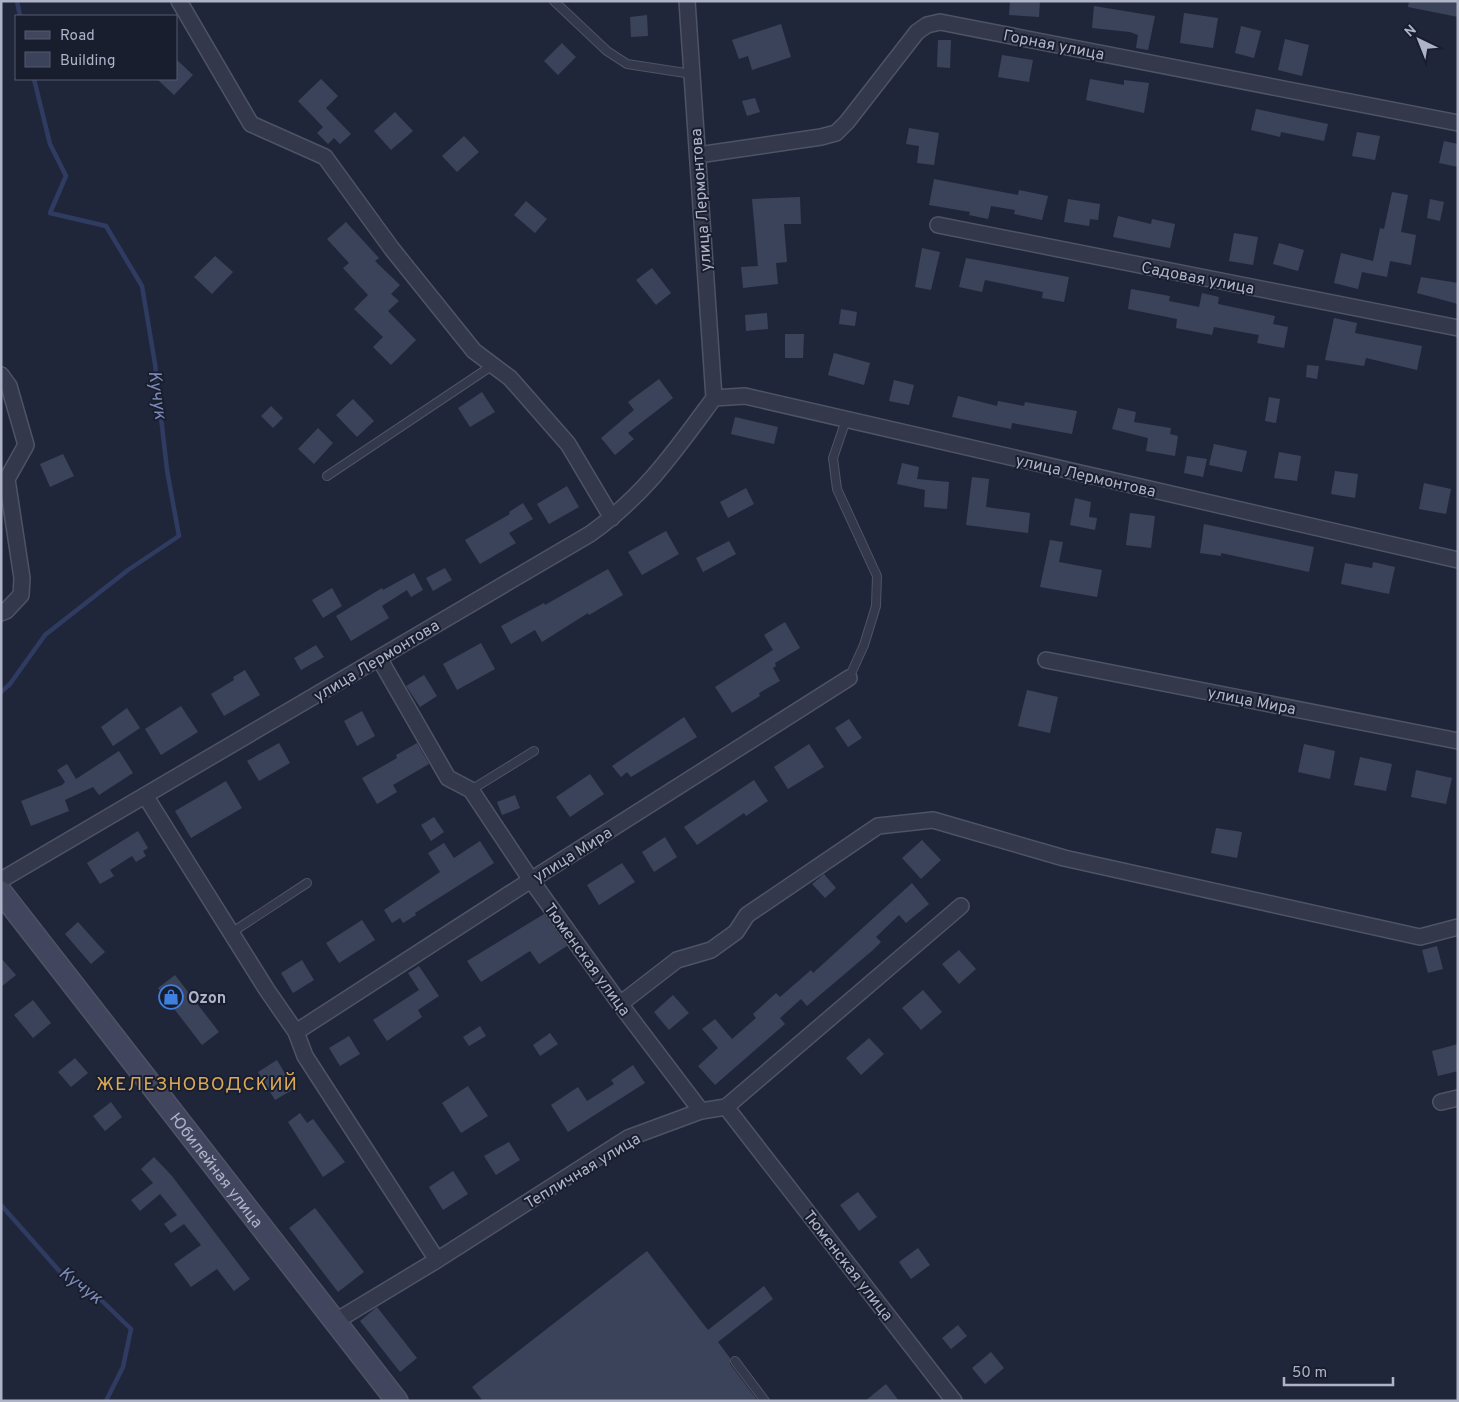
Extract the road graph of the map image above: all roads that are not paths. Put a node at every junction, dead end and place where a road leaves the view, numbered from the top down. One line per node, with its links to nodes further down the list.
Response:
1 (179, 1): 9 (street)
2 (554, 1): 4 (lane)
3 (687, 1): 4 (street, улица Лермонтова)
4 (692, 74): 6 (street, улица Лермонтова)
5 (1458, 123): 6 (street, Горная улица)
6 (698, 156): 11 (street, улица Лермонтова)
7 (938, 225): 8 (street, Садовая улица)
8 (1458, 328)
9 (493, 365): 13 (lane); 14 (street)
10 (1, 375): 16 (street)
11 (714, 398): 12 (street, улица Лермонтова); 14 (street, улица Лермонтова)
12 (846, 420): 15 (street, улица Лермонтова); 19 (lane)
13 (327, 476)
14 (612, 518): 17 (street, улица Лермонтова)
15 (1458, 560)
16 (1, 613)
17 (379, 658): 22 (street, Тюменская улица); 23 (street, улица Лермонтова)
18 (1046, 660): 20 (street, улица Мира)
19 (849, 678): 25 (street, улица Мира)
20 (1458, 741)
21 (534, 751): 22 (lane)
22 (471, 790): 25 (street, Тюменская улица)
23 (146, 797): 24 (street, улица Лермонтова); 30 (street)
24 (1, 880)
25 (531, 880): 31 (street, Тюменская улица); 32 (street, улица Мира)
26 (307, 884): 30 (lane)
27 (1, 892): 38 (street, Юбилейная улица)
28 (962, 906): 35 (street, Тепличная улица)
29 (1458, 927): 31 (street)
30 (231, 933): 32 (street)
31 (620, 1004): 36 (street, Тюменская улица)
32 (296, 1032): 37 (street)
33 (1458, 1098): 34 (street)
34 (1441, 1102)
35 (726, 1106): 36 (street, Тепличная улица); 42 (street, Тюменская улица)
36 (701, 1111): 37 (street, Тепличная улица)
37 (437, 1260): 38 (street, Тепличная улица)
38 (336, 1320): 40 (street, Юбилейная улица)
39 (735, 1361): 41 (lane)
40 (397, 1401)
41 (766, 1401)
42 (954, 1401)

